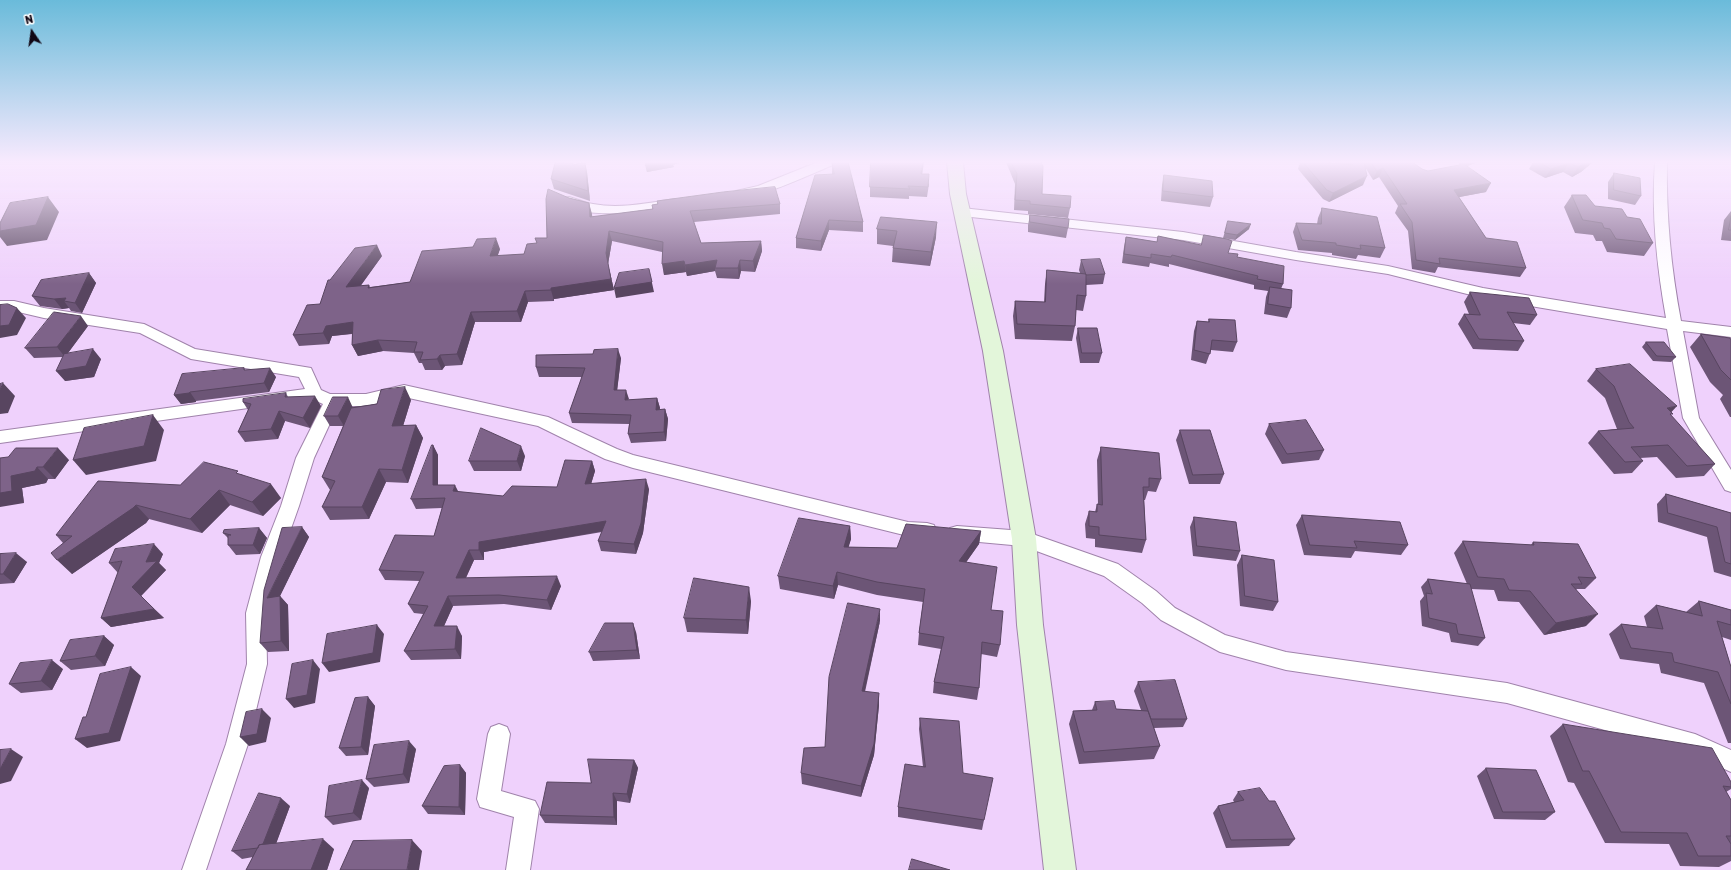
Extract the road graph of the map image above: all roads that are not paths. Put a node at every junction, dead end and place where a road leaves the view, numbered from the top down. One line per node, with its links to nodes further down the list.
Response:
1 (574, 203): 2 (street)
2 (683, 203)
3 (960, 203): 5 (street)
4 (1660, 203): 7 (street)
5 (962, 212): 7 (street); 13 (street)
6 (0, 306): 9 (street)
7 (1675, 325): 8 (street); 12 (street)
8 (1731, 332)
9 (314, 393): 10 (street); 11 (street)
10 (333, 400): 13 (street); 16 (street)
11 (0, 437)
12 (1731, 485)
13 (1024, 540): 15 (street); 18 (street)
14 (498, 734): 17 (street)
15 (1731, 761)
16 (194, 870)
17 (518, 870)
18 (1060, 870)

